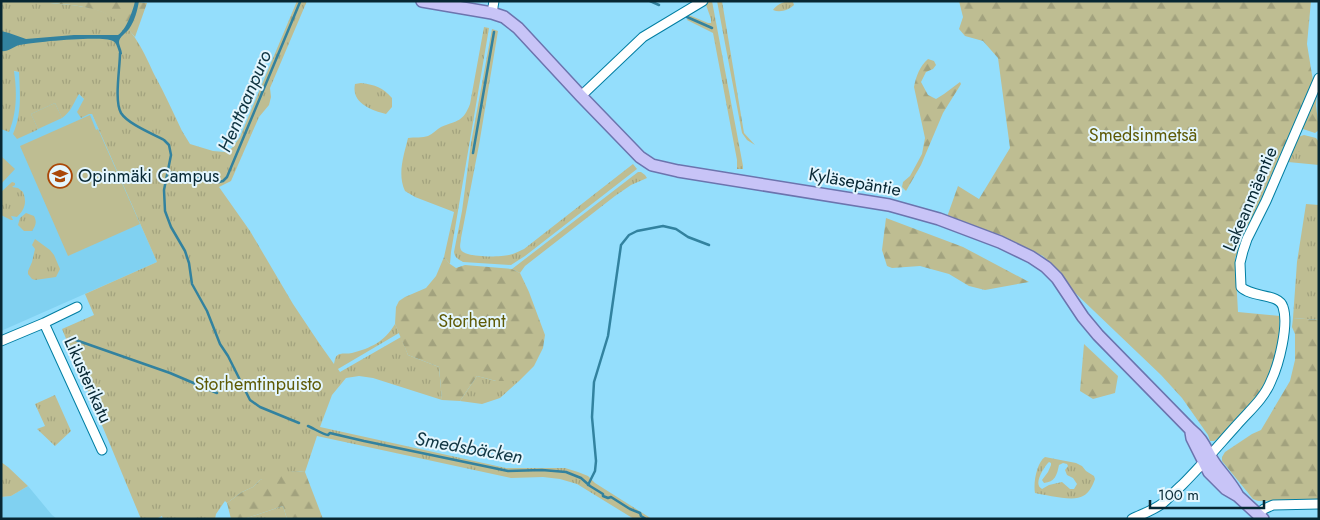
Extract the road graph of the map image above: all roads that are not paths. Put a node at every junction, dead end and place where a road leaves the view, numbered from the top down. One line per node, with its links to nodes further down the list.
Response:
1 (422, 1): 4 (main road, Kyläsepäntie)
2 (494, 1): 4 (street)
3 (703, 1): 6 (street)
4 (492, 14): 6 (main road, Kyläsepäntie)
5 (1319, 78): 11 (street, Lakeanmäentie)
6 (580, 96): 11 (main road, Kyläsepäntie)
7 (77, 307): 8 (street)
8 (44, 323): 9 (street); 10 (street, Likusterikatu)
9 (1, 341)
10 (102, 450)
11 (1207, 459): 13 (main road, Kyläsepäntie); 14 (street)
12 (1319, 504): 13 (street)
13 (1261, 516)
14 (1132, 519)

